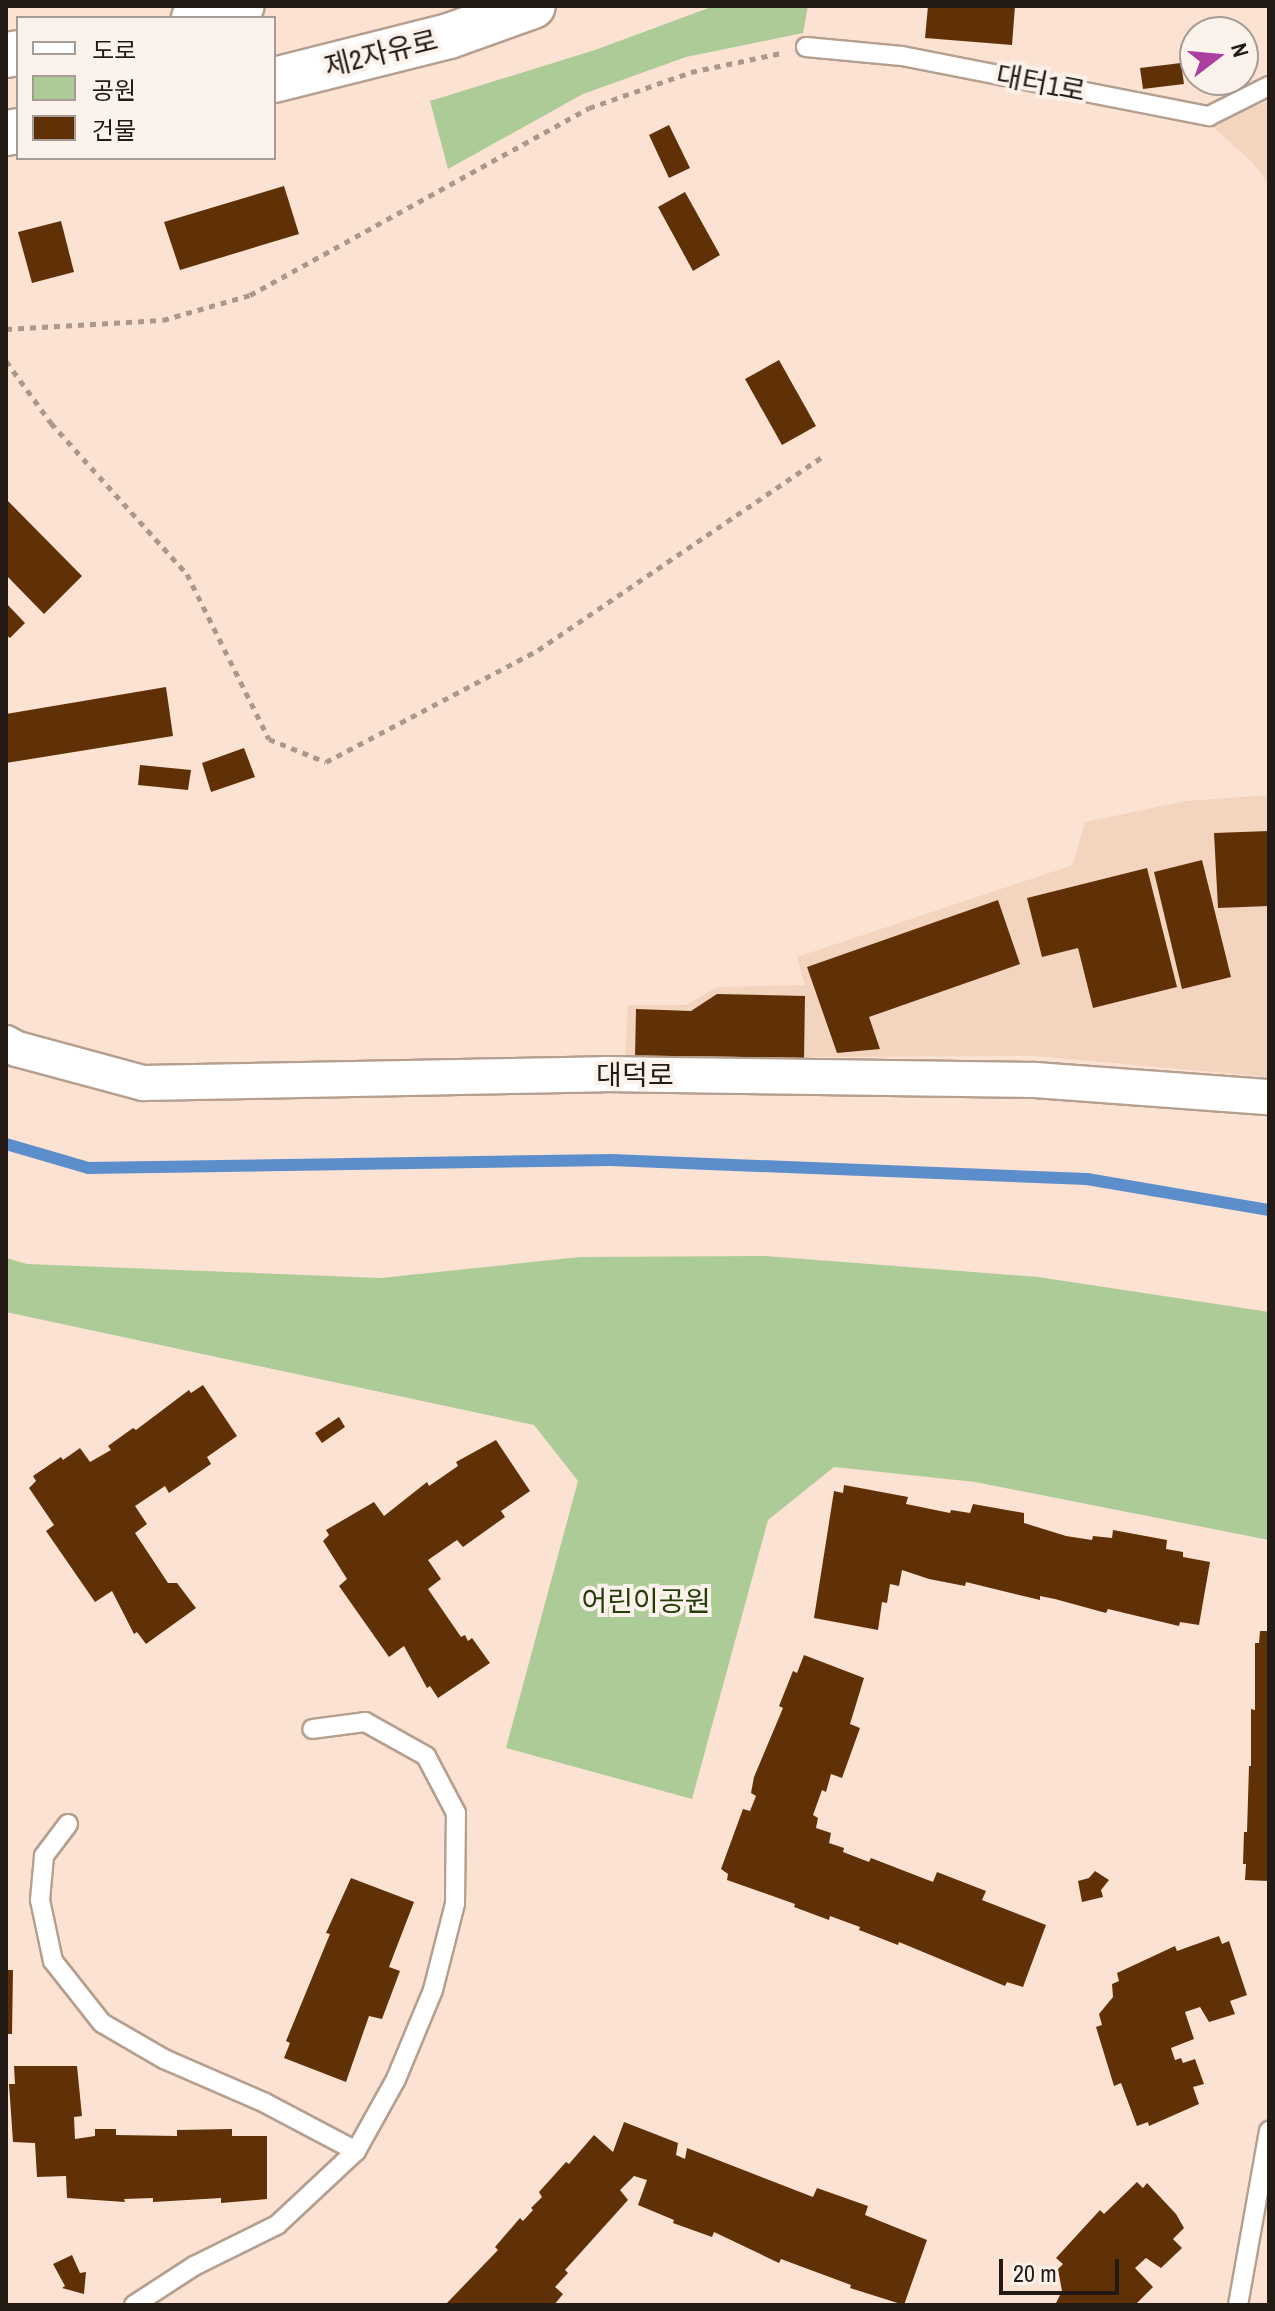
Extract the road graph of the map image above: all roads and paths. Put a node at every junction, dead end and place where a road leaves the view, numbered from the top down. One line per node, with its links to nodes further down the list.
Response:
1 (241, 6): 3 (highway)
2 (533, 6): 5 (highway, 제2자유로)
3 (202, 16)
4 (806, 47): 6 (lane, 대터1로); 7 (path)
5 (276, 79)
6 (1269, 86)
7 (6, 329)
8 (6, 361): 9 (path)
9 (826, 454)
10 (6, 1043): 11 (street, 대덕로)
11 (1269, 1097)
12 (312, 1729): 15 (lane)
13 (68, 1824): 15 (lane)
14 (1269, 2131): 17 (lane)
15 (356, 2151): 16 (lane)
16 (134, 2305)
17 (1238, 2305)

